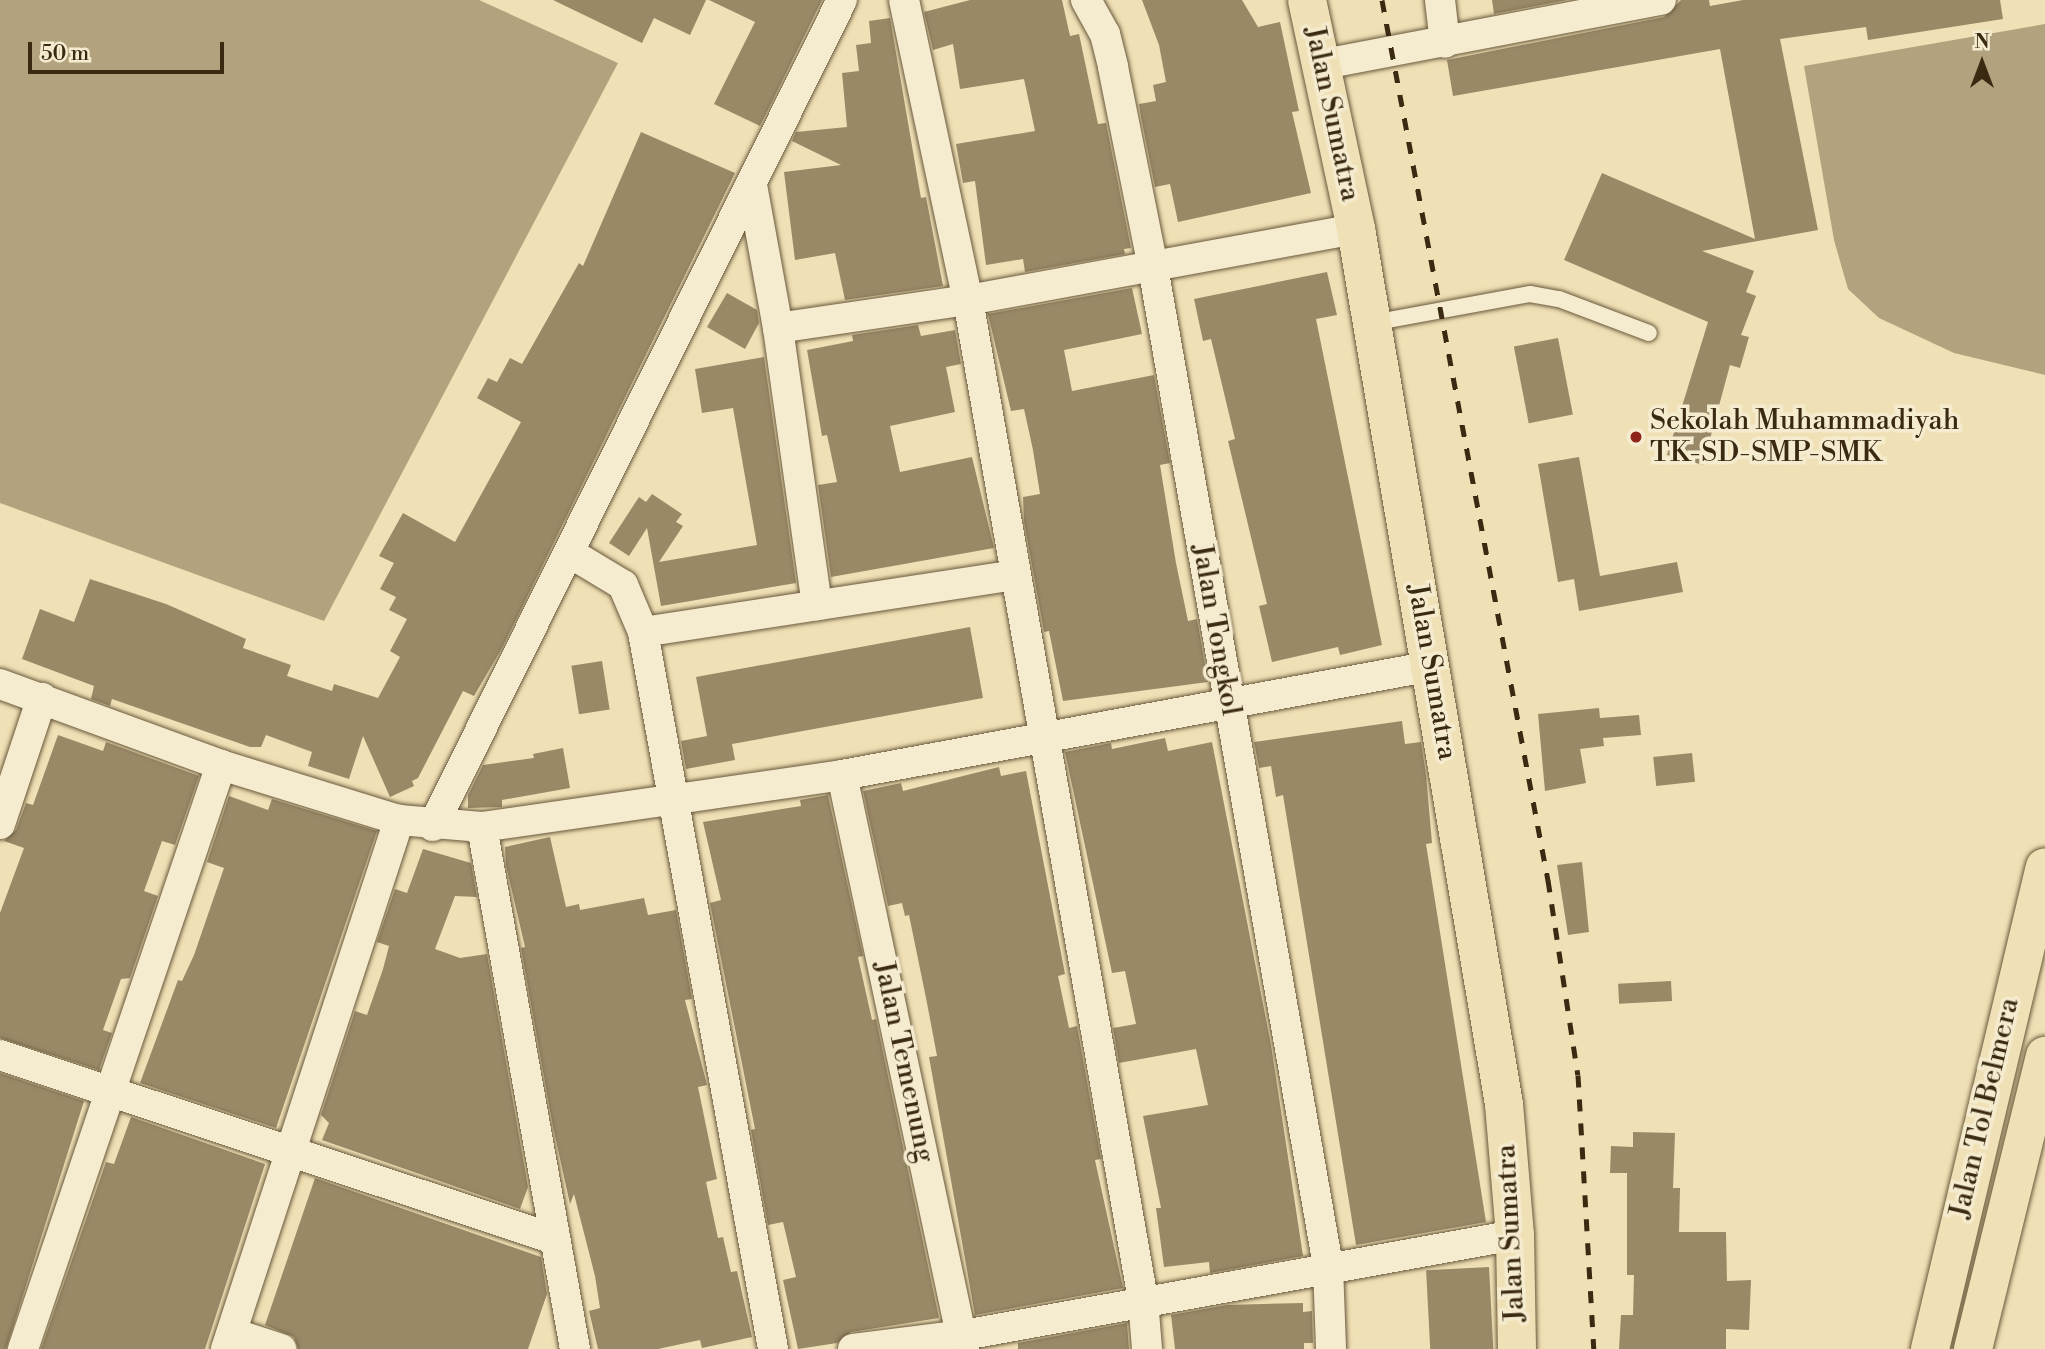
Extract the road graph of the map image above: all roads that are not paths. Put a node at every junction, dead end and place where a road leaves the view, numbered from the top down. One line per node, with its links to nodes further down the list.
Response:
1 (842, 0): 9 (street)
2 (904, 0): 12 (street)
3 (1086, 0): 11 (street, Jalan Tongkol)
4 (1307, 0): 8 (highway, Jalan Sumatra)
5 (1440, 0): 7 (street)
6 (1661, 0): 7 (street)
7 (1445, 43): 8 (street)
8 (1324, 64): 10 (highway, Jalan Sumatra)
9 (752, 185): 14 (street); 16 (street)
10 (1356, 229): 11 (street); 13 (highway, Jalan Sumatra)
11 (1153, 267): 12 (street); 23 (street, Jalan Tongkol)
12 (968, 300): 14 (street); 17 (street)
13 (1372, 323): 15 (lane); 20 (highway, Jalan Sumatra)
14 (778, 328): 18 (street)
15 (1649, 333)
16 (569, 553): 19 (street); 30 (street)
17 (1014, 575): 18 (street); 24 (street)
18 (817, 605): 19 (street)
19 (643, 632): 27 (street)
20 (1432, 666): 23 (street); 37 (highway, Jalan Sumatra)
21 (0, 684): 22 (street)
22 (42, 698): 25 (street); 29 (street)
23 (1229, 705): 24 (street); 39 (street, Jalan Tongkol)
24 (1043, 738): 26 (street); 40 (street)
25 (221, 765): 28 (street); 35 (street)
26 (842, 775): 27 (street); 42 (street, Jalan Temenung)
27 (673, 803): 31 (street); 46 (street)
28 (399, 820): 30 (street); 36 (street)
29 (0, 824)
30 (433, 826): 31 (street)
31 (482, 827): 38 (street)
32 (2045, 868): 51 (highway, Jalan Tol Belmera)
33 (0, 1055): 35 (street)
34 (2045, 1056): 52 (highway, Jalan Tol Belmera)
35 (109, 1094): 36 (street); 43 (street)
36 (292, 1152): 38 (street); 41 (street)
37 (1515, 1235): 39 (street); 50 (highway, Jalan Sumatra)
38 (554, 1239): 45 (street)
39 (1328, 1266): 40 (street); 49 (street, Jalan Tongkol)
40 (1143, 1300): 42 (street); 48 (street)
41 (229, 1341): 44 (street)
42 (964, 1342): 47 (street)
43 (23, 1349)
44 (281, 1349)
45 (575, 1349)
46 (774, 1349)
47 (853, 1349)
48 (1147, 1349)
49 (1331, 1349)
50 (1517, 1349)
51 (1930, 1349)
52 (1973, 1349)

